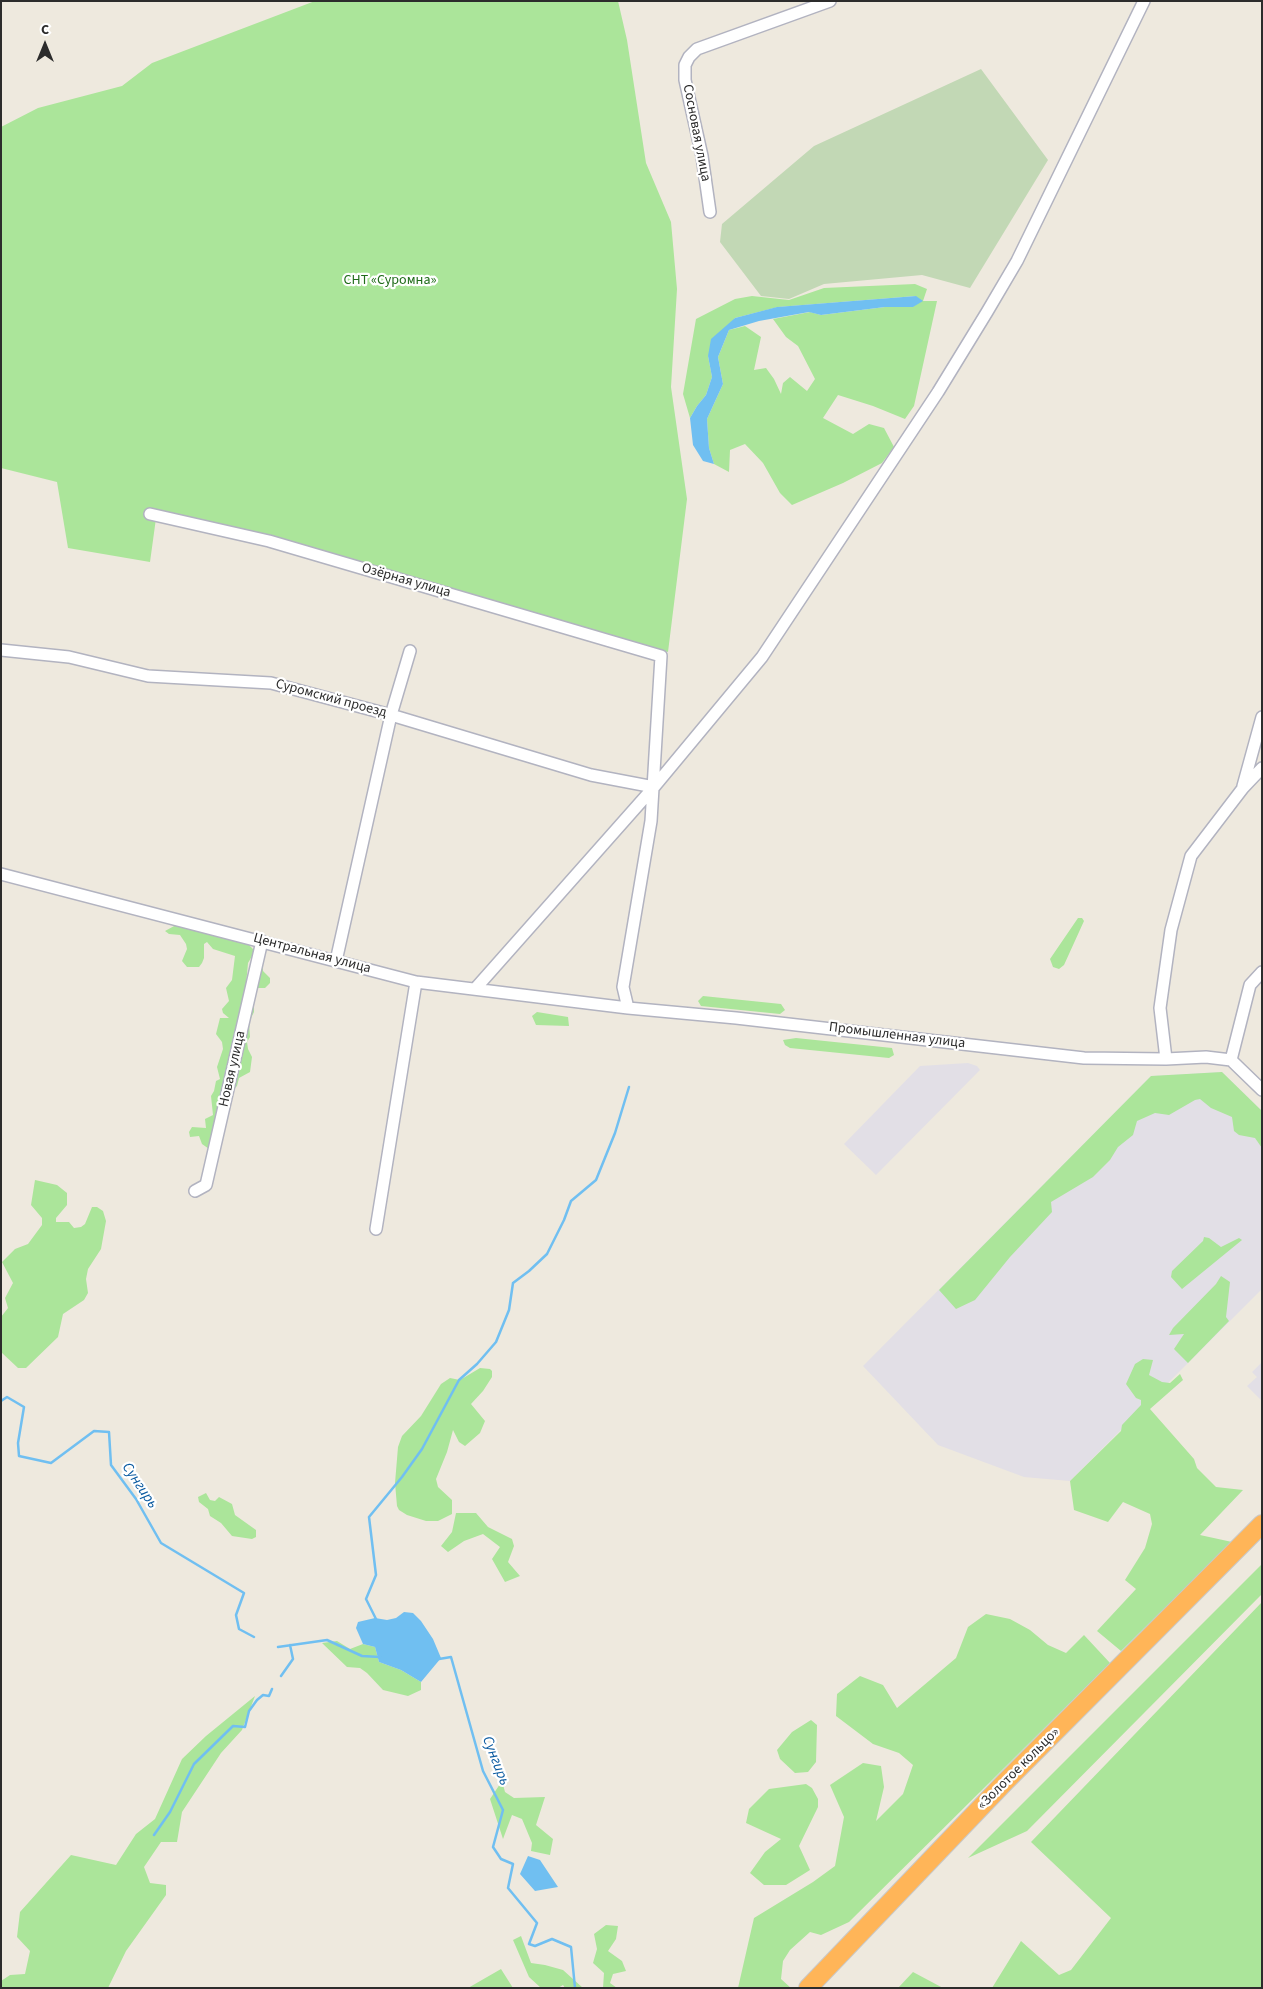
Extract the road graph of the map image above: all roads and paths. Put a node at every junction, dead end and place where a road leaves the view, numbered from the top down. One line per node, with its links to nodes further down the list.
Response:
1 (830, 1): 3 (street, Сосновая улица)
2 (1144, 1): 10 (street)
3 (710, 212)
4 (150, 514): 10 (street, Озёрная улица)
5 (1, 650): 7 (street, Суромский проезд)
6 (410, 651): 7 (street)
7 (391, 715): 10 (street, Суромский проезд); 14 (street)
8 (1262, 718): 11 (street)
9 (1262, 768): 11 (street)
10 (654, 788): 17 (street); 18 (street)
11 (1243, 788): 19 (street)
12 (1, 874): 13 (street, Центральная улица)
13 (262, 941): 14 (street, Центральная улица); 22 (street, Новая улица)
14 (336, 960): 16 (street, Центральная улица)
15 (1262, 972): 20 (street)
16 (416, 982): 17 (street, Центральная улица); 23 (street)
17 (475, 989): 18 (street, Центральная улица)
18 (628, 1008): 19 (street, Промышленная улица)
19 (1166, 1059): 20 (street, Промышленная улица)
20 (1231, 1060): 21 (street)
21 (1262, 1090)
22 (195, 1191)
23 (376, 1229)
24 (1262, 1524): 26 (highway)
25 (1262, 1538): 26 (highway)
26 (1237, 1556): 27 (highway, «Золотое кольцо»); 28 (highway, «Золотое кольцо»)
27 (808, 1988)
28 (822, 1988)

